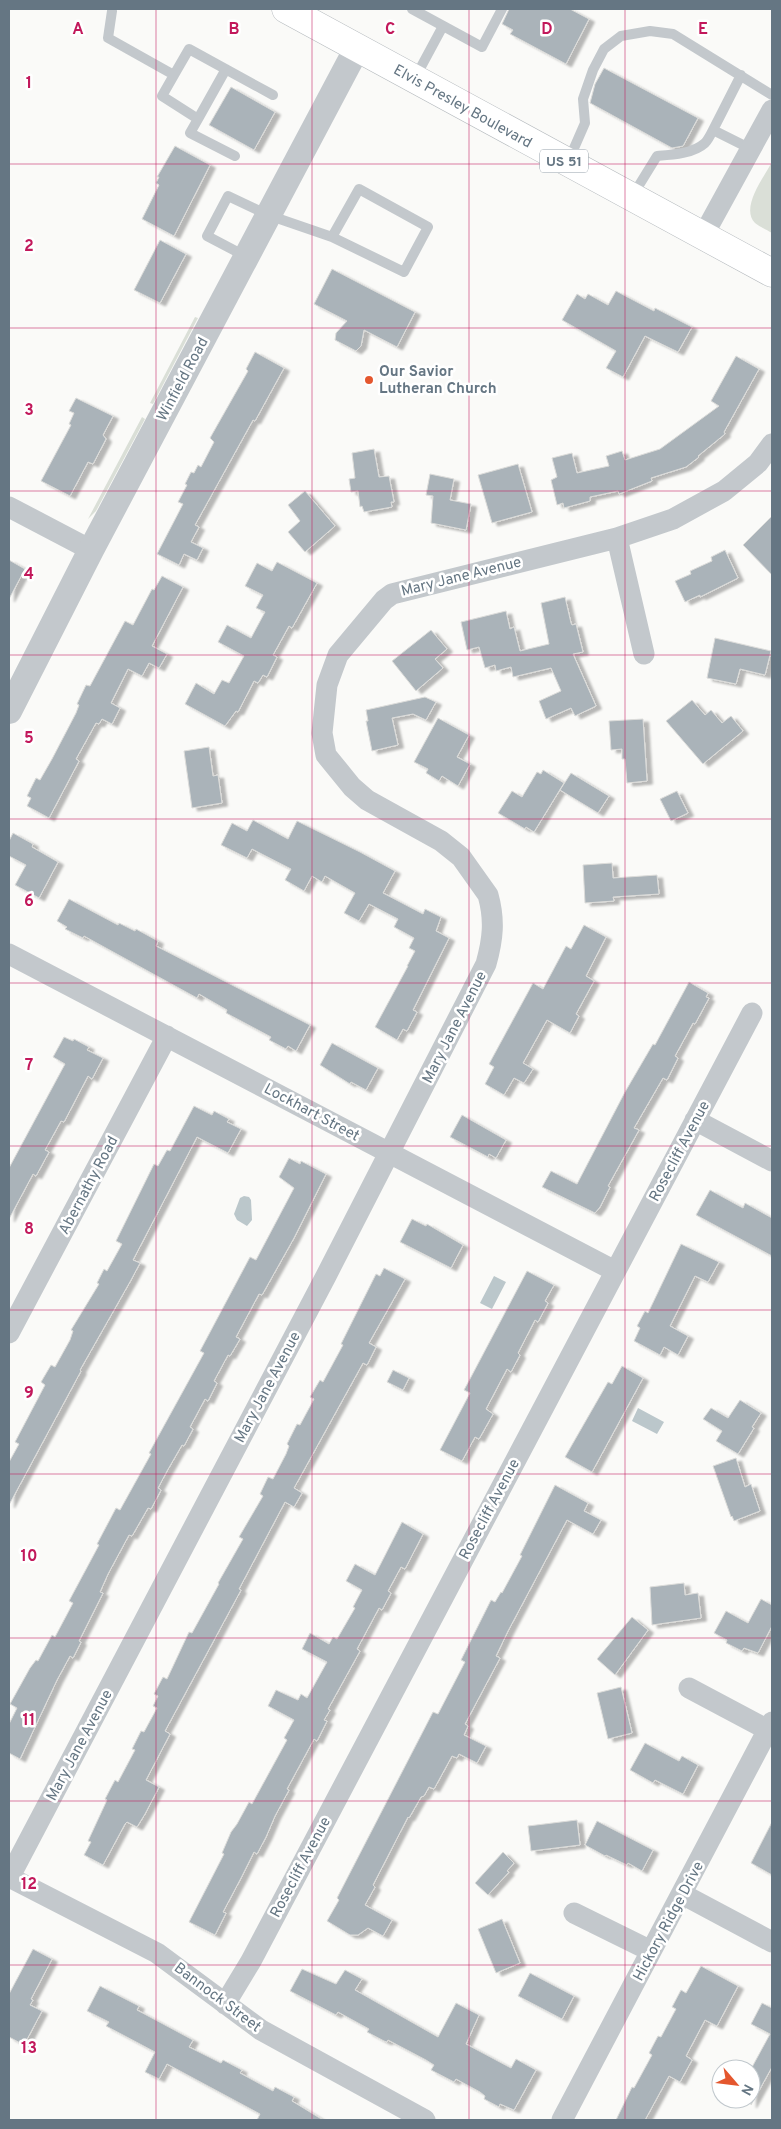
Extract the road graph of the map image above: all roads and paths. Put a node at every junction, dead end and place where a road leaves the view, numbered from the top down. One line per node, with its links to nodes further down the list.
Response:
1 (286, 9): 6 (main road, Elvis Presley Boulevard / US 51)
2 (412, 9): 5 (lane)
3 (502, 9): 5 (lane)
4 (111, 10): 8 (lane)
5 (443, 26): 10 (lane)
6 (357, 48): 10 (main road, Elvis Presley Boulevard / US 51); 20 (street, Winfield Road)
7 (226, 69): 8 (lane); 11 (lane); 14 (lane)
8 (174, 75): 14 (lane)
9 (741, 75): 12 (lane); 15 (lane); 18 (lane)
10 (414, 79): 18 (main road, Elvis Presley Boulevard / US 51)
11 (273, 95)
12 (772, 95)
13 (772, 110): 16 (street)
14 (198, 119): 17 (lane)
15 (714, 130): 16 (lane); 19 (lane)
16 (751, 149): 21 (street)
17 (235, 156)
18 (568, 163): 19 (main road, Elvis Presley Boulevard / US 51)
19 (632, 198): 21 (main road, Elvis Presley Boulevard / US 51)
20 (268, 215): 22 (lane); 23 (street, Winfield Road); 23 (lane)
21 (703, 236): 24 (main road, Elvis Presley Boulevard / US 51)
22 (332, 237): 22 (lane)
23 (246, 257): 28 (street, Winfield Road)
24 (772, 273)
25 (772, 444): 27 (street, Mary Jane Avenue)
26 (9, 507): 28 (street)
27 (617, 538): 29 (street); 35 (street, Mary Jane Avenue)
28 (91, 550): 30 (street, Winfield Road)
29 (644, 654)
30 (9, 710)
31 (9, 954): 33 (street, Lockhart Street)
32 (752, 1013): 34 (street, Rosecliff Avenue)
33 (167, 1036): 35 (street, Lockhart Street); 38 (street, Abernathy Road)
34 (695, 1120): 36 (street); 37 (street, Rosecliff Avenue)
35 (389, 1154): 37 (street, Lockhart Street); 41 (street, Mary Jane Avenue)
36 (772, 1161)
37 (615, 1271): 46 (street, Rosecliff Avenue)
38 (9, 1333)
39 (689, 1688): 40 (street)
40 (770, 1726): 42 (street, Hickory Ridge Drive)
41 (9, 1878): 46 (street, Bannock Street)
42 (682, 1894): 44 (street); 45 (street, Hickory Ridge Drive)
43 (574, 1914): 45 (street)
44 (772, 1942)
45 (651, 1951): 48 (street, Hickory Ridge Drive)
46 (225, 2004): 47 (street, Bannock Street)
47 (425, 2120)
48 (562, 2120)

